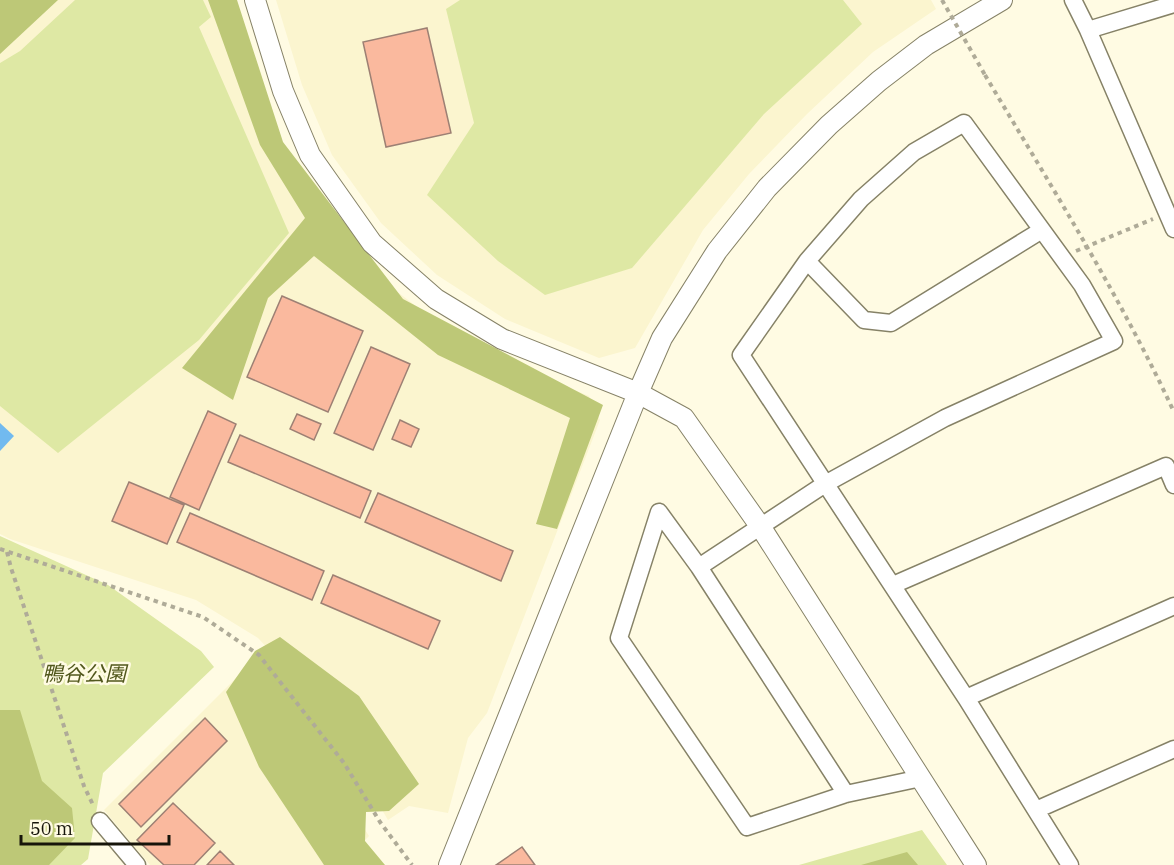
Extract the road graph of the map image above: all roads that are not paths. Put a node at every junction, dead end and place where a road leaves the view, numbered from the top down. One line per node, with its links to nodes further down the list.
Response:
1 (255, 0): 9 (street)
2 (1002, 0): 9 (street)
3 (1073, 0): 5 (street)
4 (1174, 4): 5 (street)
5 (1088, 30): 6 (street)
6 (1174, 229)
7 (1042, 230): 8 (street); 8 (street); 10 (street)
8 (807, 261): 10 (street)
9 (638, 393): 12 (street); 23 (street)
10 (825, 484): 12 (street); 14 (street)
11 (1174, 485): 14 (street)
12 (760, 526): 13 (street); 18 (street)
13 (699, 567): 19 (street); 19 (street)
14 (892, 585): 16 (street)
15 (1174, 606): 16 (street)
16 (966, 698): 20 (street)
17 (1174, 749): 20 (street)
18 (921, 778): 19 (street); 24 (street)
19 (846, 794)
20 (1036, 810): 25 (street)
21 (100, 821): 22 (street)
22 (137, 865)
23 (449, 865)
24 (976, 865)
25 (1070, 865)

